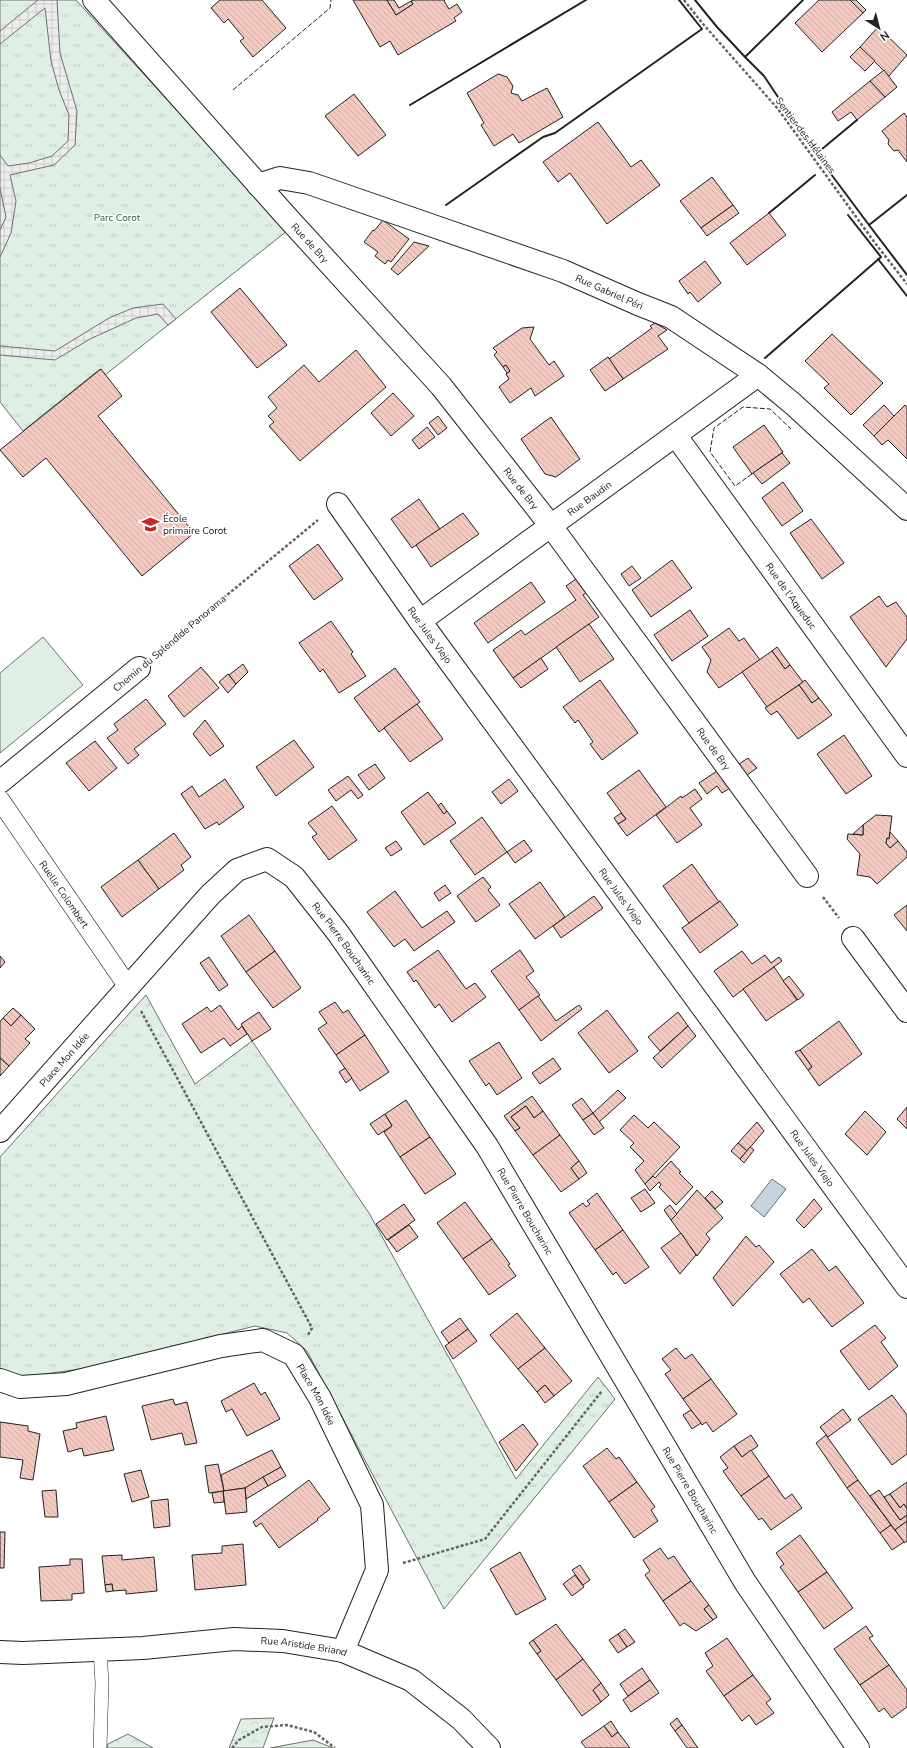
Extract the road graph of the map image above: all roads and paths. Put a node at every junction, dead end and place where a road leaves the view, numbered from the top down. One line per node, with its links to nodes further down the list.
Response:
1 (94, 0): 3 (street, Rue de Bry)
2 (684, 0): 4 (path, Sentier des Hélaines)
3 (258, 185): 5 (street, Rue Gabriel Péri); 9 (street, Rue de Bry)
4 (907, 284)
5 (758, 375): 6 (street, Rue Baudin); 8 (street, Rue Gabriel Péri)
6 (676, 436): 9 (street, Rue Baudin); 12 (street, Rue de l'Aqueduc)
7 (338, 504): 10 (street, Rue Jules Viejo); 11 (path, Chemin du Splendide Panorama)
8 (907, 509)
9 (550, 526): 10 (street, Rue Baudin); 15 (street, Rue de Bry)
10 (420, 621): 20 (street, Rue Jules Viejo)
11 (139, 668): 13 (street, Chemin du Splendide Panorama)
12 (907, 756)
13 (0, 782)
14 (0, 800): 17 (street, Ruelle Colombert)
15 (807, 876): 16 (path)
16 (853, 938): 18 (street)
17 (128, 988): 19 (street, Place Mon Idée); 21 (path); 22 (street, Rue Pierre Boucharinc)
18 (907, 1011)
19 (0, 1131)
20 (907, 1287)
21 (294, 1355): 23 (street, Place Mon Idée); 24 (street, Place Mon Idée)
22 (618, 1370): 24 (path); 33 (street, Rue Pierre Boucharinc)
23 (0, 1380)
24 (377, 1570): 26 (street, Place Mon Idée)
25 (94, 1650): 26 (street, Rue Aristide Briand); 27 (street, Rue Aristide Briand); 28 (street, Rue Aristide Briand); 29 (lane)
26 (343, 1651): 32 (street, Rue Aristide Briand)
27 (0, 1652)
28 (0, 1664)
29 (100, 1748)
30 (232, 1748): 31 (path)
31 (335, 1748)
32 (489, 1748)
33 (858, 1748)

